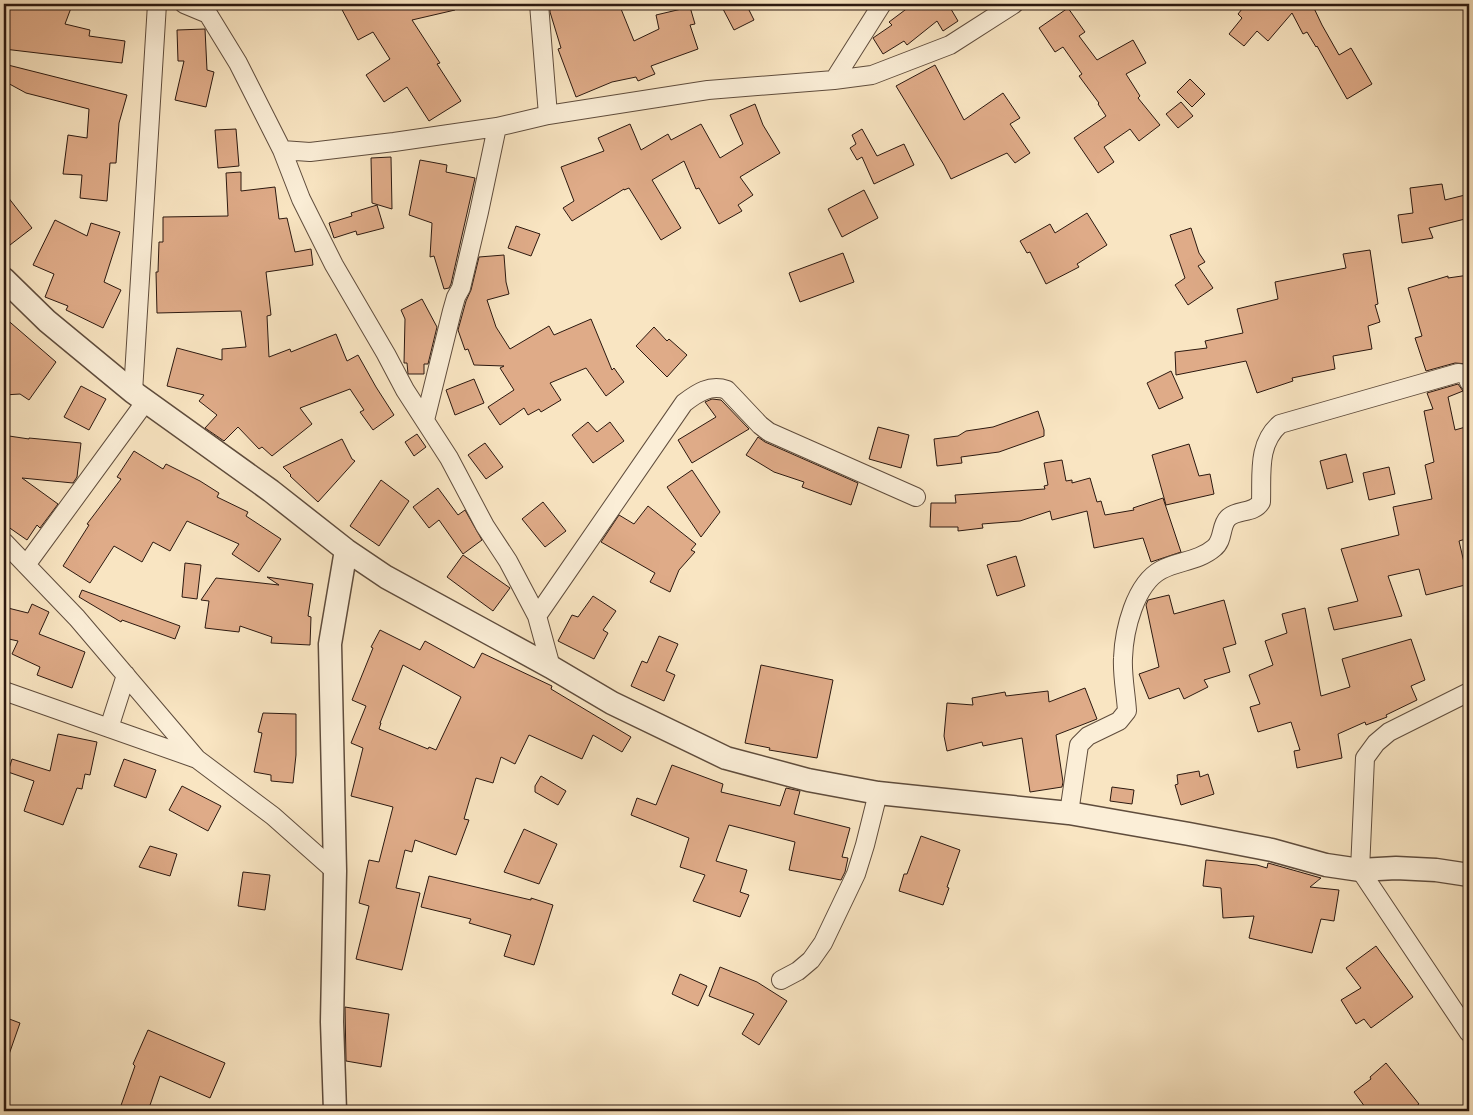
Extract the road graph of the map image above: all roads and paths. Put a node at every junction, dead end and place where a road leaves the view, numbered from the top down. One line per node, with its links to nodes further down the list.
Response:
1 (157, 4): 12 (street)
2 (184, 4): 9 (street)
3 (539, 4): 7 (street)
4 (882, 4): 6 (street)
5 (1014, 4): 6 (street)
6 (834, 80): 7 (street)
7 (548, 115): 8 (street)
8 (497, 127): 9 (street); 13 (street)
9 (282, 150): 13 (street)
10 (4, 279): 12 (street)
11 (1469, 382): 26 (street)
12 (140, 397): 16 (street); 17 (street)
13 (425, 420): 18 (street)
14 (916, 498): 18 (street)
15 (4, 542): 17 (street)
16 (346, 550): 19 (street); 28 (street)
17 (26, 565): 20 (street)
18 (538, 616): 19 (street)
19 (551, 667): 25 (street)
20 (126, 675): 23 (street); 24 (street)
21 (4, 691): 23 (street)
22 (1469, 692): 27 (street)
23 (109, 728): 24 (street)
24 (197, 759): 28 (street)
25 (878, 793): 26 (street); 30 (street)
26 (1069, 813): 27 (street)
27 (1360, 870): 29 (street); 31 (street)
28 (335, 871): 32 (street)
29 (1469, 875)
30 (781, 980)
31 (1469, 1033)
32 (335, 1111)

